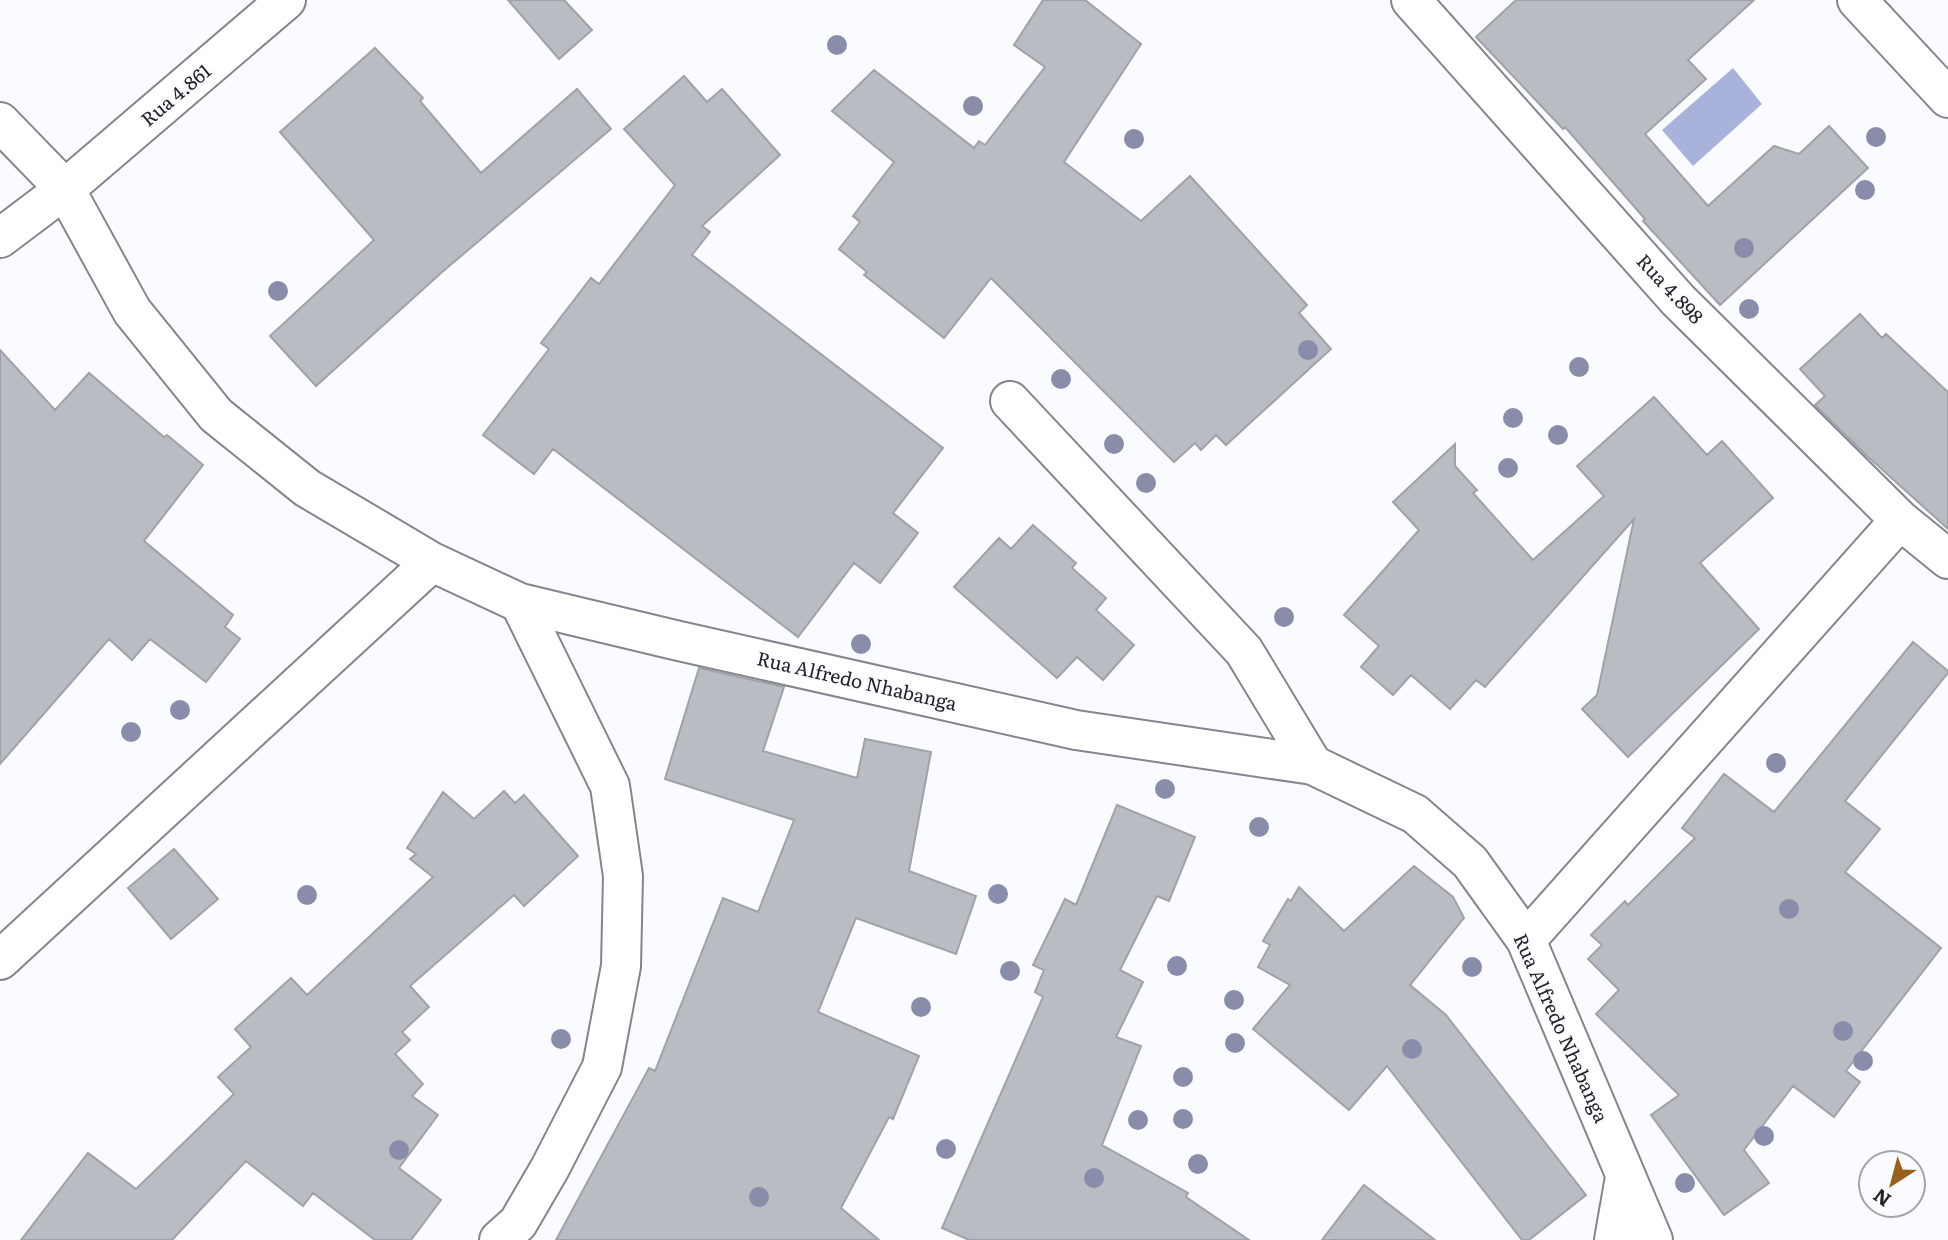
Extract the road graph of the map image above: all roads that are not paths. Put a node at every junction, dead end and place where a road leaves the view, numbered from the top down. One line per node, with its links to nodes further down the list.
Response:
1 (286, 0): 6 (street, Rua 4.861)
2 (1410, 0): 9 (street, Rua 4.898)
3 (1857, 0): 4 (street)
4 (1948, 99)
5 (0, 121): 6 (street, Rua Alfredo Nhabanga)
6 (65, 189): 7 (street, Rua 4.861); 11 (street, Rua Alfredo Nhabanga)
7 (0, 238)
8 (1010, 401): 13 (street)
9 (1900, 520): 10 (street, Rua 4.898); 14 (street)
10 (1948, 559)
11 (432, 562): 12 (street, Rua Alfredo Nhabanga); 15 (street)
12 (520, 603): 13 (street, Rua Alfredo Nhabanga); 17 (street)
13 (1312, 765): 14 (street, Rua Alfredo Nhabanga)
14 (1527, 940): 16 (street, Rua Alfredo Nhabanga)
15 (0, 960)
16 (1625, 1177): 18 (street); 19 (street, Rua Alfredo Nhabanga)
17 (499, 1240)
18 (1614, 1240)
19 (1653, 1240)

